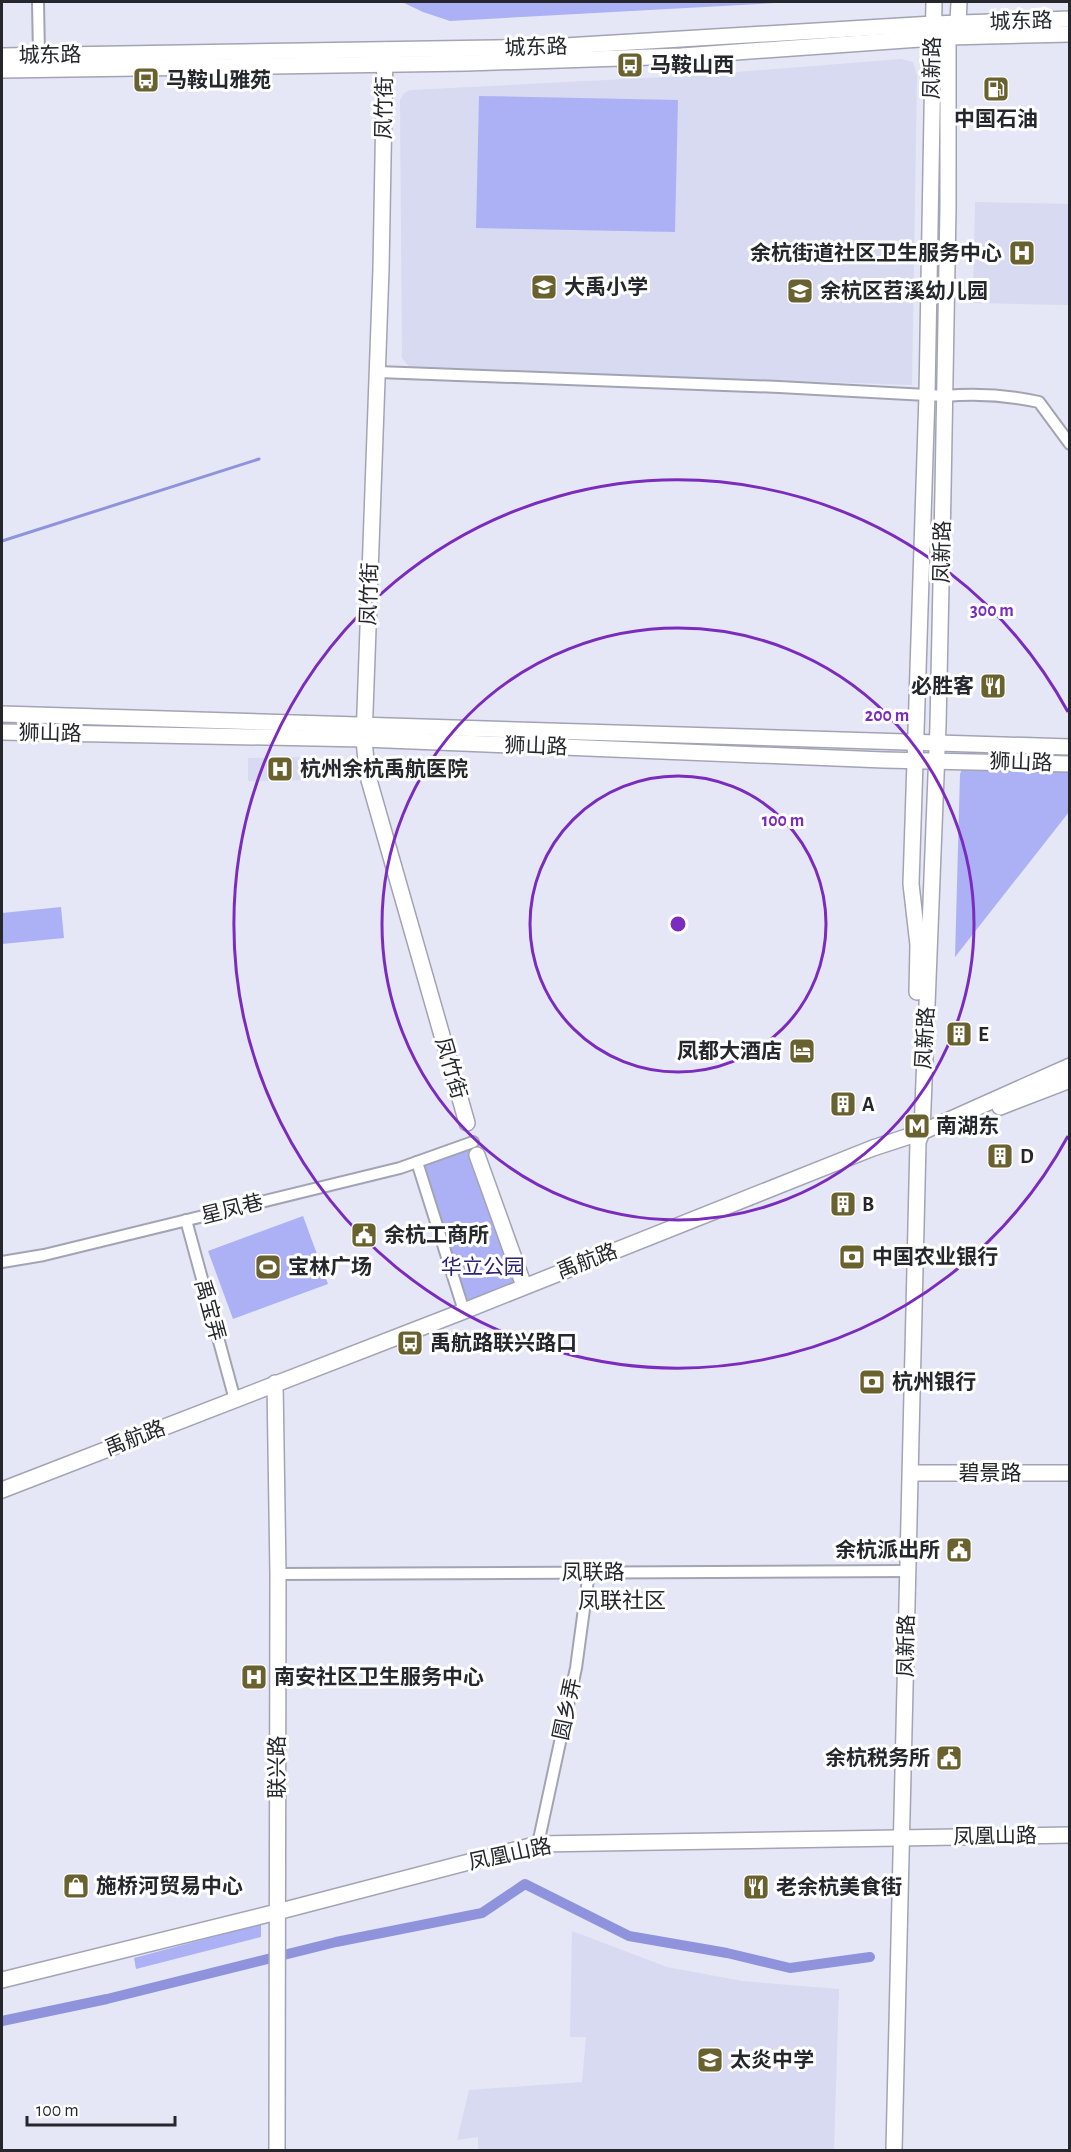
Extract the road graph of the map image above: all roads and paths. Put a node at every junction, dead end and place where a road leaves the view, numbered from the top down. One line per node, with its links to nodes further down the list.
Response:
1 (934, 2): 6 (main road, 凤新路)
2 (959, 2): 5 (main road, 凤新路)
3 (38, 5): 8 (street)
4 (1070, 20): 5 (main road, 城东路)
5 (958, 23): 6 (main road, 凤新路)
6 (938, 33): 7 (main road, 城东路); 10 (main road, 城东路); 13 (main road, 凤新路); 14 (main road, 凤新路)
7 (1070, 34)
8 (39, 55): 9 (main road, 城东路); 10 (main road, 城东路)
9 (2, 56)
10 (385, 57): 11 (main road, 城东路); 12 (main road, 凤竹街)
11 (2, 70)
12 (378, 372): 13 (street); 18 (main road, 凤竹街)
13 (927, 395): 14 (street); 19 (main road, 凤新路)
14 (945, 396): 15 (street); 20 (main road, 凤新路)
15 (1070, 444)
16 (2, 714): 18 (main road, 狮山路)
17 (2, 732): 18 (main road, 狮山路)
18 (365, 732): 19 (main road, 狮山路); 23 (main road, 狮山路); 27 (main road, 凤竹街)
19 (917, 743): 20 (main road, 狮山路); 23 (main road, 凤新路)
20 (937, 743): 21 (main road, 狮山路); 22 (main road, 凤新路)
21 (1070, 747)
22 (936, 759): 23 (main road, 狮山路); 24 (main road, 狮山路); 28 (main road, 凤新路)
23 (914, 760): 28 (main road, 凤新路)
24 (1070, 764)
25 (1070, 1066): 28 (main road, 禹航路)
26 (1070, 1080): 28 (main road, 禹航路)
27 (467, 1123): 29 (street)
28 (918, 1136): 33 (main road, 禹航路); 35 (main road, 禹航路); 37 (main road, 凤新路)
29 (475, 1149): 30 (street, 星凤巷); 33 (main road)
30 (417, 1162): 31 (street, 星凤巷); 34 (street)
31 (186, 1220): 32 (street, 星凤巷); 36 (street, 禹宝弄)
32 (2, 1263)
33 (524, 1286): 34 (main road, 禹航路)
34 (464, 1311): 35 (main road, 禹航路)
35 (275, 1388): 36 (main road, 禹航路); 40 (main road, 禹航路); 43 (main road, 联兴路)
36 (235, 1400): 39 (main road, 禹航路)
37 (911, 1473): 38 (main road, 碧景路); 41 (main road, 凤新路)
38 (1070, 1473)
39 (2, 1490)
40 (2, 1497)
41 (908, 1571): 42 (street, 凤联路); 45 (main road, 凤新路)
42 (589, 1572): 43 (street, 凤联路); 46 (street, 圆乡弄)
43 (278, 1574): 47 (main road, 联兴路)
44 (1070, 1835): 45 (main road, 凤凰山路)
45 (901, 1837): 46 (main road, 凤凰山路); 50 (main road, 凤新路)
46 (538, 1844): 47 (main road, 凤凰山路)
47 (277, 1912): 48 (main road, 凤凰山路); 49 (main road, 联兴路)
48 (2, 1980)
49 (277, 2151)
50 (894, 2151)

